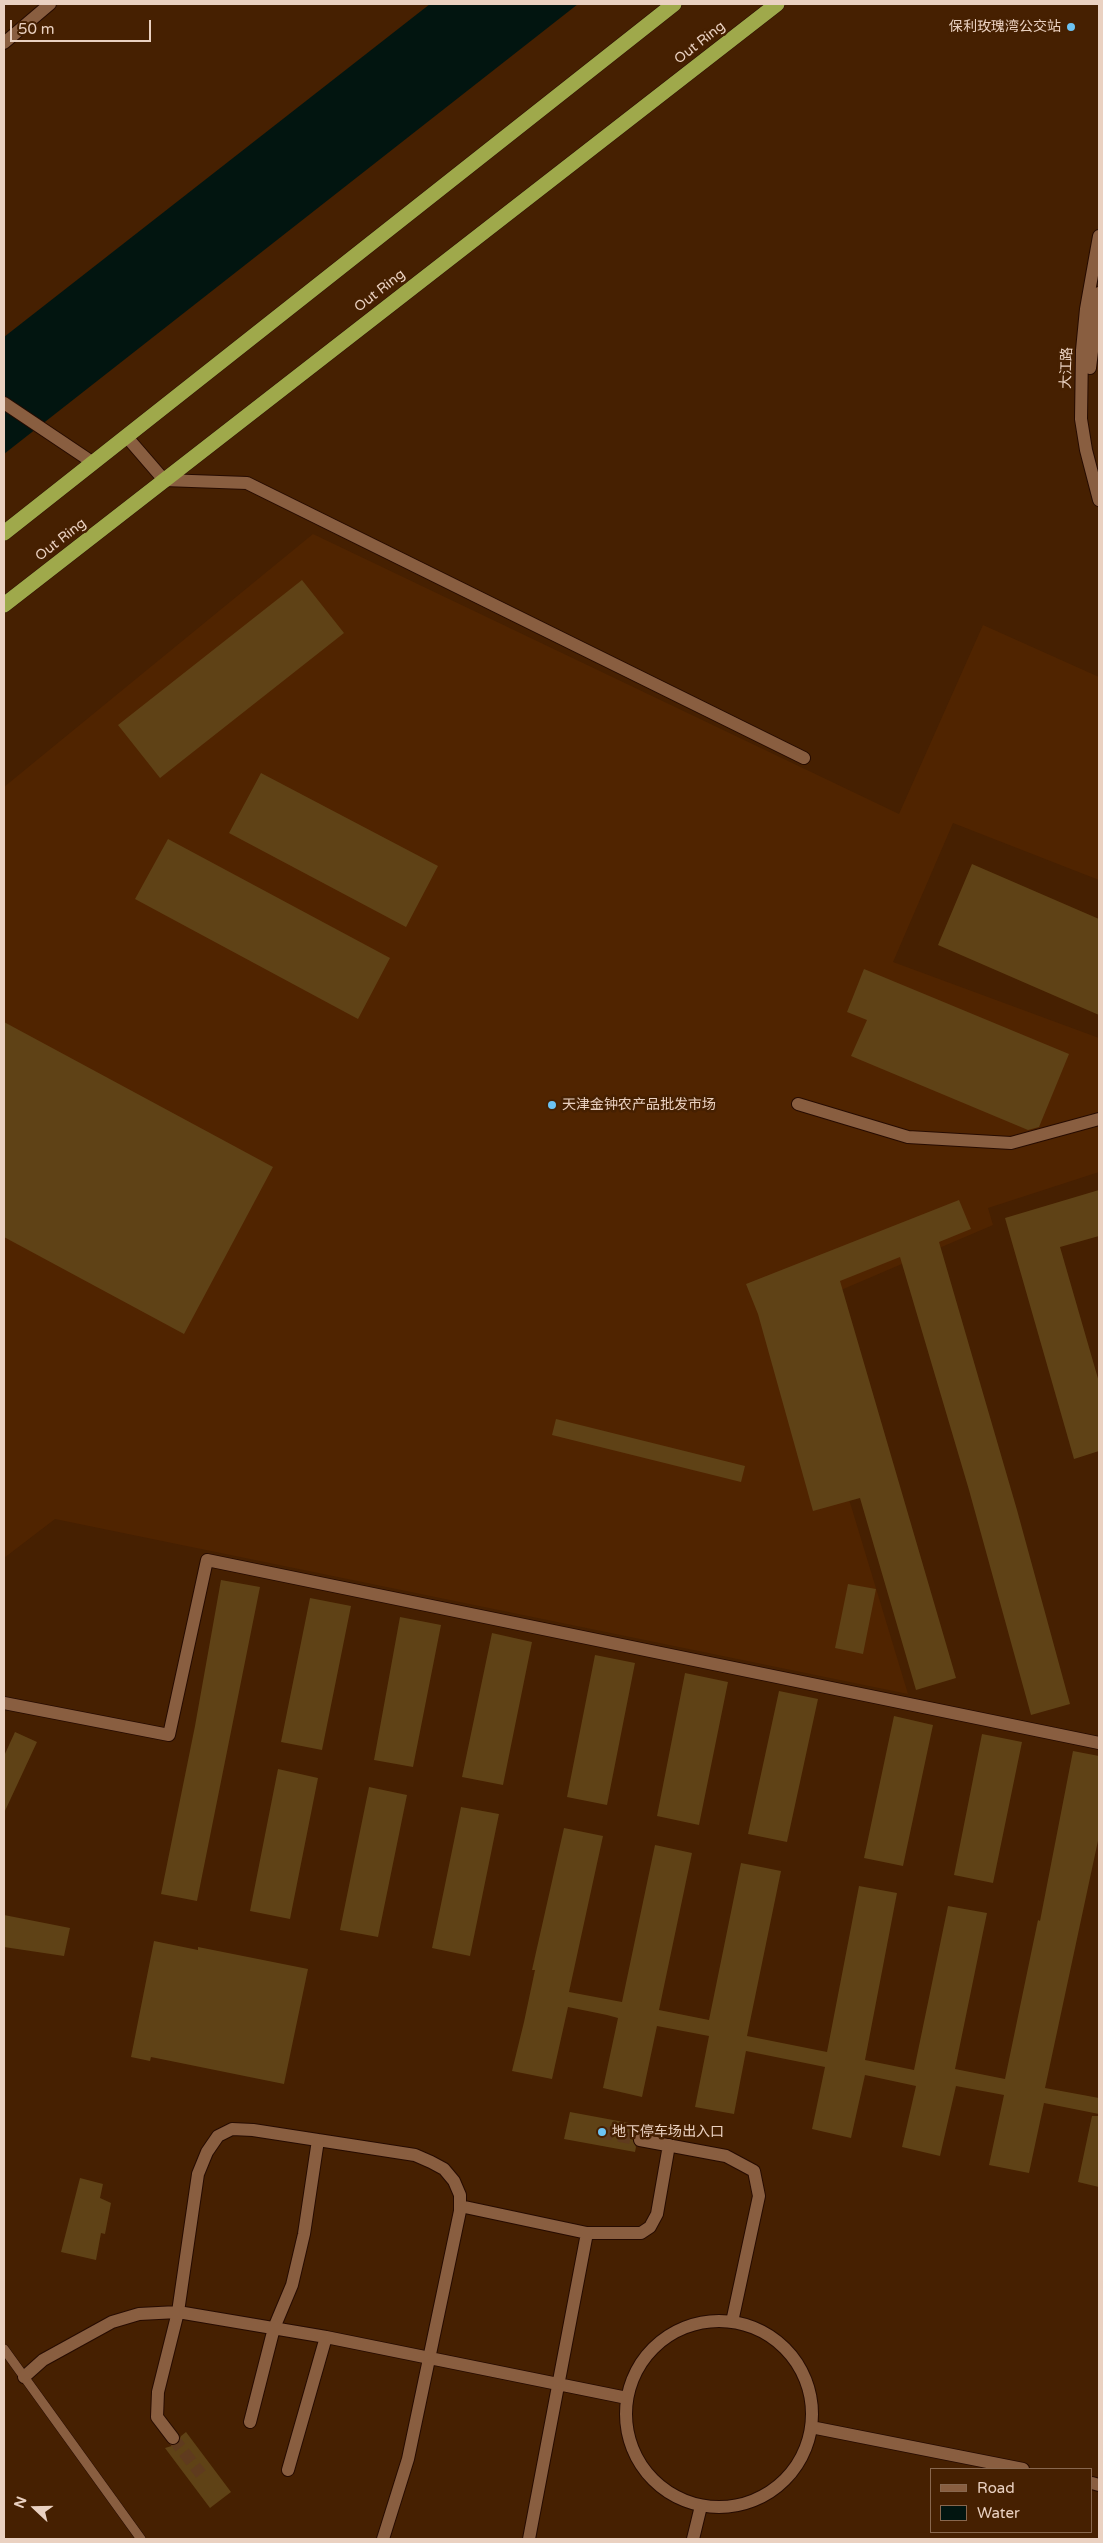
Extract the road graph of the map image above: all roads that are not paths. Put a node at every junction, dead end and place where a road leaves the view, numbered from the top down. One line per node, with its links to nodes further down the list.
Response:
1 (50, 4): 4 (street)
2 (674, 4): 8 (highway)
3 (777, 4): 11 (highway, Out Ring)
4 (4, 43)
5 (1099, 236): 12 (street, 大江路)
6 (1099, 293): 10 (street, 大江路)
7 (4, 403): 9 (street)
8 (126, 436): 9 (highway); 11 (street)
9 (92, 462): 13 (highway)
10 (1099, 470)
11 (164, 480): 14 (highway, Out Ring); 15 (street)
12 (1099, 500)
13 (4, 533)
14 (4, 605)
15 (804, 758)
16 (798, 1104): 17 (street)
17 (1099, 1119)
18 (5, 1705): 19 (street)
19 (1099, 1743)
20 (318, 2140): 23 (street); 25 (street); 27 (street)
21 (640, 2140): 22 (street)
22 (670, 2145): 24 (street); 26 (street)
23 (460, 2206): 24 (street); 30 (street)
24 (587, 2233): 32 (street)
25 (178, 2312): 27 (street); 31 (street); 36 (street)
26 (732, 2322): 33 (street); 35 (street)
27 (274, 2328): 28 (street); 34 (street)
28 (326, 2338): 30 (street); 38 (street)
29 (4, 2349): 31 (lane)
30 (430, 2358): 32 (street); 41 (street)
31 (24, 2378): 40 (lane)
32 (558, 2383): 33 (street); 42 (street)
33 (627, 2398): 39 (street)
34 (250, 2422)
35 (811, 2427): 37 (street); 39 (street)
36 (173, 2438)
37 (1018, 2468)
38 (288, 2470)
39 (701, 2506): 43 (street)
40 (141, 2539)
41 (383, 2539)
42 (529, 2539)
43 (693, 2539)

